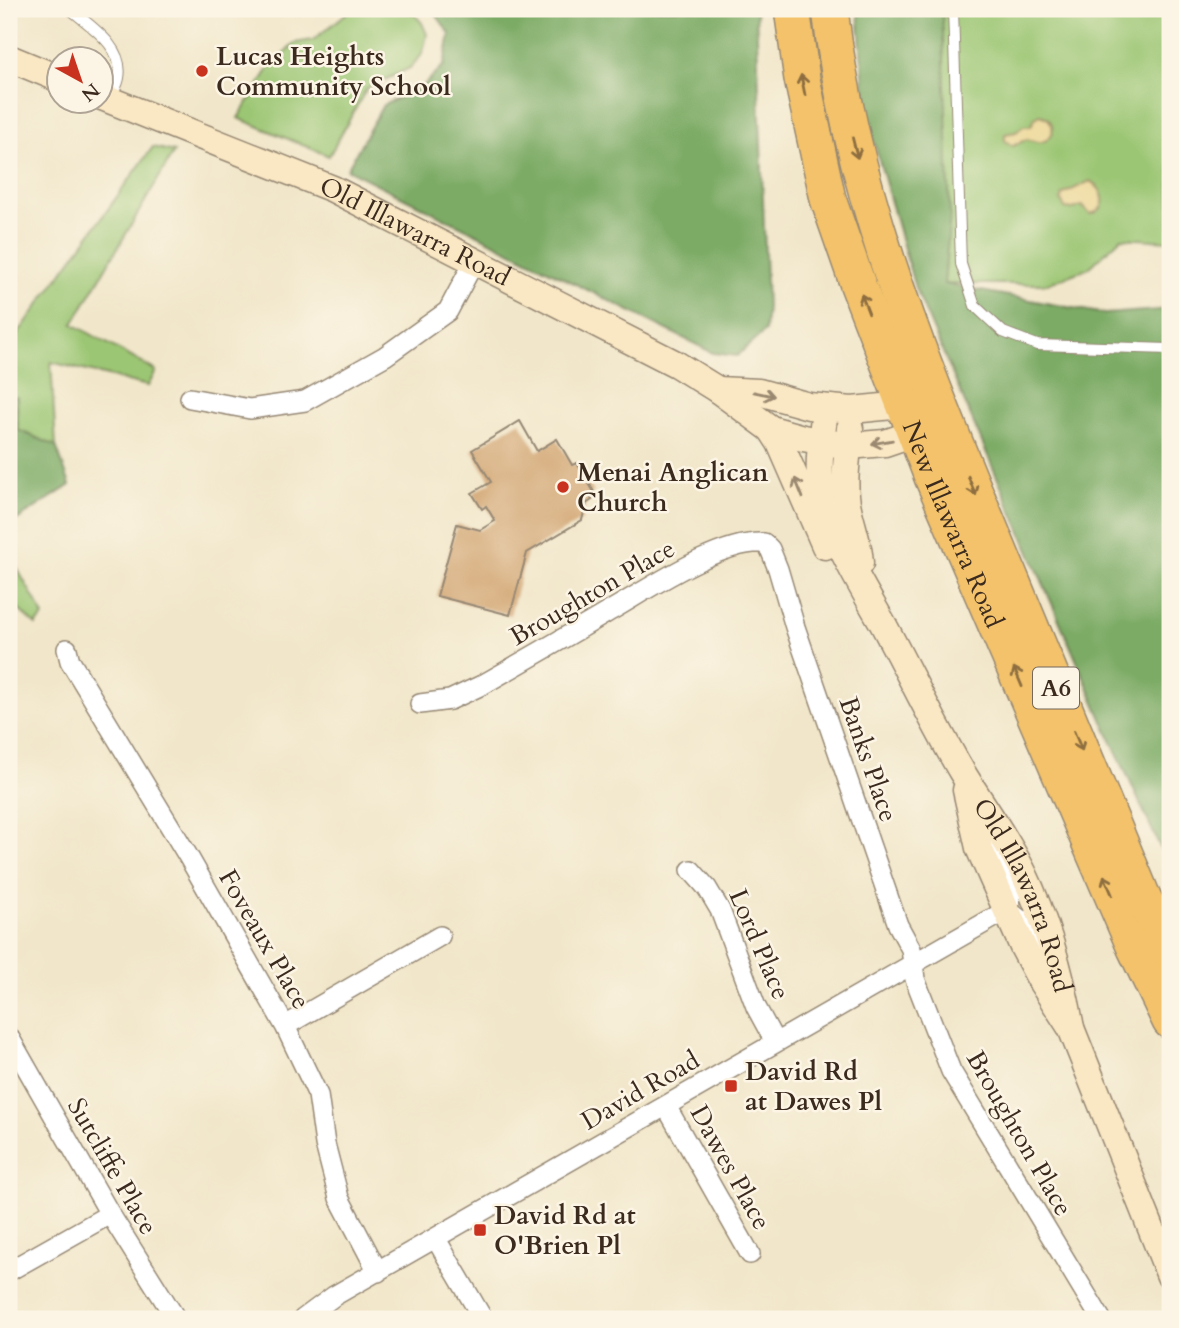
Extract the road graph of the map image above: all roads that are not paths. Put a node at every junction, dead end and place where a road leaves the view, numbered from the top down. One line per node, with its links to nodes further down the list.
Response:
1 (70, 9): 5 (lane)
2 (792, 9): 17 (highway, New Illawarra Road / A6, one-way to 2)
3 (830, 9): 17 (highway, New Illawarra Road / A6, one-way to 17)
4 (953, 9): 12 (lane)
5 (110, 46)
6 (116, 54): 9 (lane)
7 (9, 58): 8 (street)
8 (46, 73)
9 (116, 83)
10 (116, 103): 11 (street, Old Illawarra Road)
11 (475, 260): 13 (street, Old Illawarra Road); 14 (street)
12 (1170, 349)
13 (718, 390): 15 (street, Old Illawarra Road, one-way to 15); 18 (street, Old Illawarra Road)
14 (190, 398)
15 (825, 408): 16 (street, Old Illawarra Road); 19 (street, Old Illawarra Road)
16 (852, 410): 17 (street, Old Illawarra Road); 20 (street, Old Illawarra Road)
17 (925, 414): 20 (street, Old Illawarra Road, one-way to 20); 30 (highway, New Illawarra Road / A6, one-way to 30); 33 (highway, New Illawarra Road / A6, one-way to 17)
18 (771, 429): 19 (street, Old Illawarra Road); 22 (street, Old Illawarra Road, one-way to 18)
19 (822, 441): 20 (street, Old Illawarra Road); 22 (street, Old Illawarra Road)
20 (848, 446): 22 (street, Old Illawarra Road)
21 (778, 569): 24 (street, Broughton Place); 31 (street, Banks Place)
22 (861, 585): 25 (street, Old Illawarra Road)
23 (66, 649): 34 (street, Foveaux Place)
24 (419, 704)
25 (962, 771): 26 (street, Old Illawarra Road); 28 (street, Old Illawarra Road)
26 (999, 828): 28 (street); 32 (street, Old Illawarra Road)
27 (691, 870): 37 (street, Lord Place)
28 (1007, 909): 31 (street, David Road); 32 (street); 35 (street, Old Illawarra Road)
29 (440, 936): 34 (street)
30 (1170, 952)
31 (913, 965): 37 (street, David Road); 48 (street, Broughton Place)
32 (1062, 976): 35 (street, Old Illawarra Road)
33 (1170, 1021)
34 (285, 1026): 43 (street, Foveaux Place)
35 (1071, 1028): 44 (street, Old Illawarra Road)
36 (9, 1037): 39 (street, Sutcliffe Place)
37 (775, 1042): 38 (street, David Road)
38 (666, 1106): 40 (street, David Road); 41 (street, Dawes Place)
39 (110, 1214): 42 (street); 45 (street, Sutcliffe Place)
40 (436, 1239): 43 (street, David Road); 47 (street)
41 (750, 1254)
42 (9, 1271)
43 (378, 1272): 46 (street, David Road)
44 (1170, 1276)
45 (176, 1319)
46 (303, 1319)
47 (482, 1319)
48 (1101, 1319)

